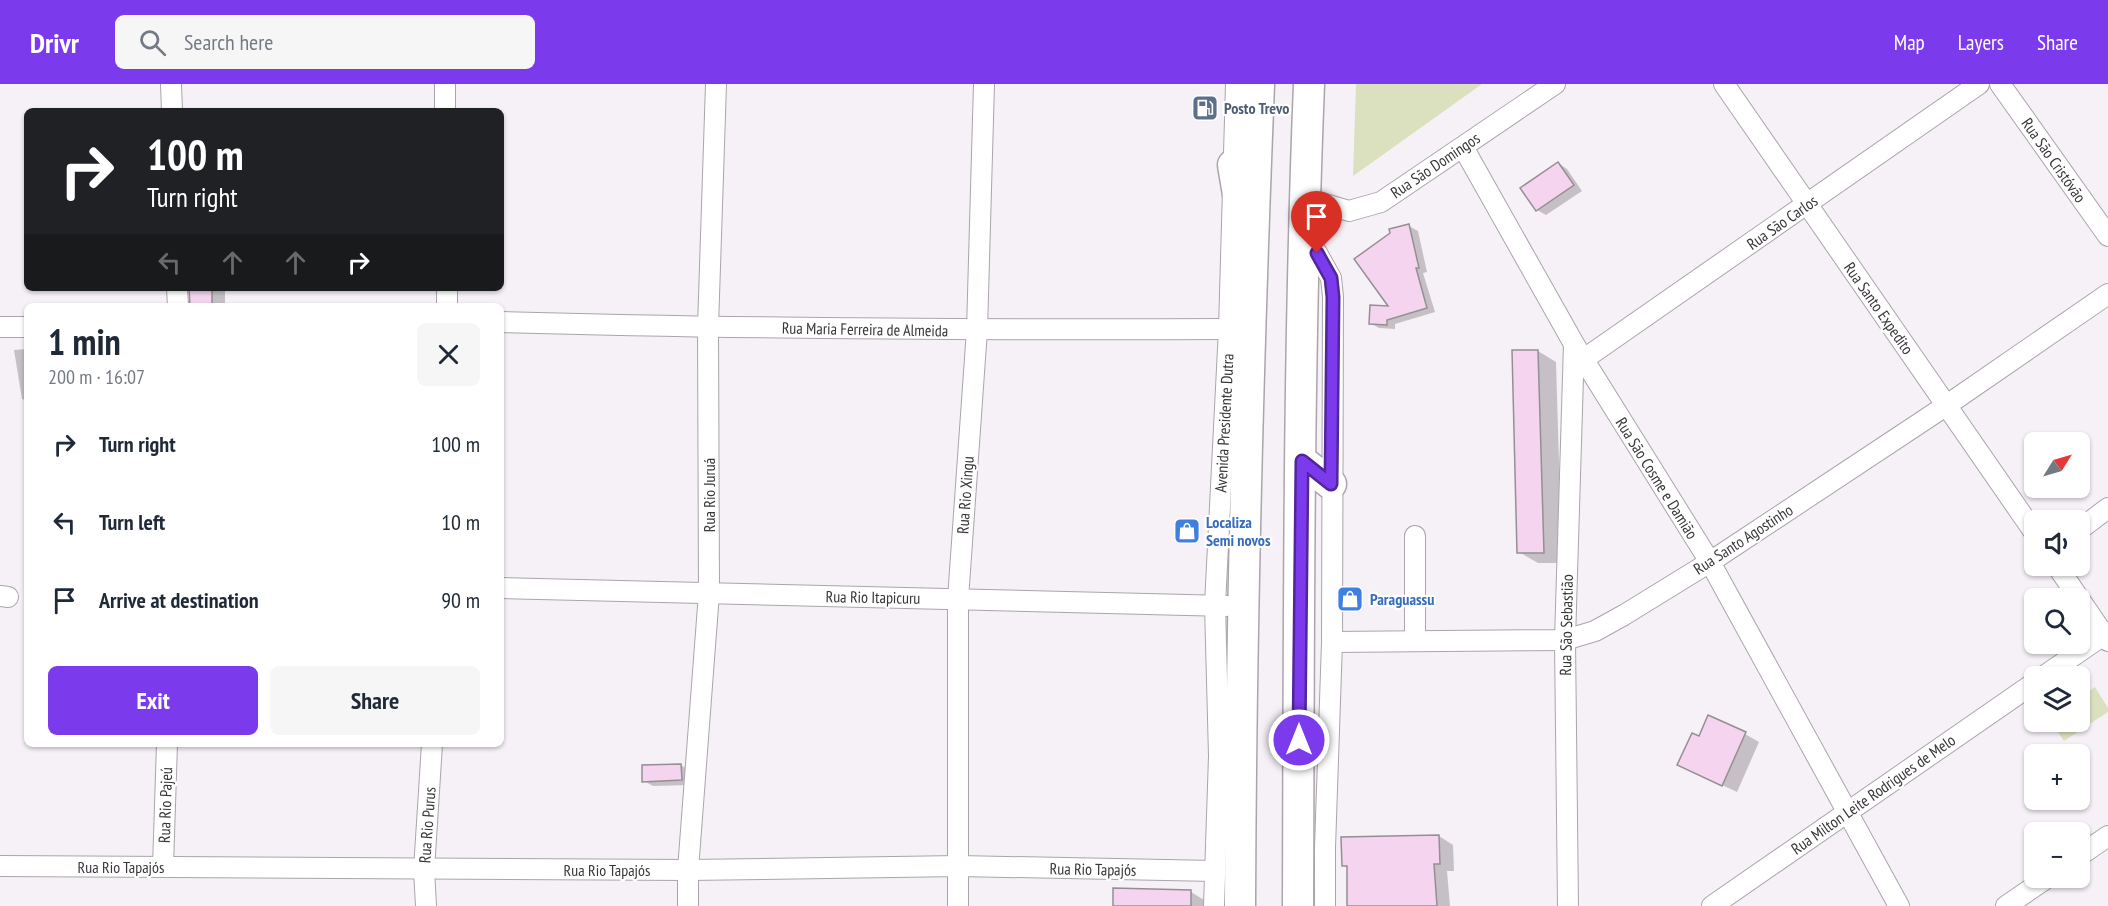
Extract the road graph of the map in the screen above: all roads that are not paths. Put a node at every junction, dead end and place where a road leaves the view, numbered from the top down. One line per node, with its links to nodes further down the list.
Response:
1 (171, 84): 12 (street)
2 (445, 84): 13 (street)
3 (716, 84): 25 (street, Rua Rio Juruá)
4 (984, 84): 27 (street, Rua Rio Xingu)
5 (1236, 84): 15 (street, Avenida Presidente Dutra)
6 (1259, 84): 20 (highway, Avenida Presidente Dutra)
7 (1309, 84): 16 (highway)
8 (1555, 84): 14 (street, Rua São Domingos)
9 (1724, 84): 17 (street, Rua Santo Expedito)
10 (1979, 84): 17 (street, Rua São Carlos)
11 (2000, 84): 18 (street, Rua São Cristóvão)
12 (172, 108)
13 (445, 108)
14 (1463, 147): 16 (street, Rua São Domingos); 28 (street, Rua São Cosme e Damião)
15 (1233, 165): 20 (highway); 26 (street, Avenida Presidente Dutra)
16 (1305, 198): 19 (highway)
17 (1807, 205): 28 (street, Rua São Carlos); 29 (street, Rua Santo Expedito)
18 (2108, 236)
19 (1304, 237): 30 (highway); 31 (street)
20 (1251, 277): 42 (highway, Avenida Presidente Dutra)
21 (2108, 294): 29 (street, Rua Santo Agostinho)
22 (504, 322): 25 (street, Rua Maria Ferreira de Almeida)
23 (0, 327): 24 (street)
24 (24, 327)
25 (708, 327): 27 (street, Rua Maria Ferreira de Almeida); 39 (street, Rua Rio Juruá)
26 (1229, 329): 27 (street, Rua Maria Ferreira de Almeida); 41 (street, Avenida Presidente Dutra)
27 (977, 330): 40 (street, Rua Rio Xingu)
28 (1579, 352): 36 (street, Rua São Cosme e Damião); 44 (street, Rua São Sebastião)
29 (1947, 405): 33 (street, Rua Santo Expedito); 36 (street, Rua Santo Agostinho)
30 (1302, 461): 31 (highway); 68 (highway)
31 (1331, 484): 46 (street)
32 (2108, 507): 34 (street)
33 (2024, 517)
34 (2090, 521)
35 (1415, 536): 45 (street)
36 (1710, 562): 44 (street, Rua Santo Agostinho); 53 (street, Rua São Cosme e Damião)
37 (2064, 576): 43 (street)
38 (504, 588): 39 (street, Rua Rio Itapicuru)
39 (710, 593): 40 (street, Rua Rio Itapicuru); 60 (street, Rua Rio Juruá)
40 (957, 599): 41 (street, Rua Rio Itapicuru); 58 (street, Rua Rio Xingu)
41 (1215, 605): 42 (street, Rua Rio Itapicuru); 52 (street, Avenida Presidente Dutra)
42 (1244, 607): 49 (highway, Avenida Presidente Dutra)
43 (2107, 636): 47 (street)
44 (1565, 640): 45 (street, Rua Santo Agostinho); 70 (street, Rua São Sebastião)
45 (1415, 641): 46 (street, Rua Santo Agostinho)
46 (1332, 642): 69 (street)
47 (2060, 666)
48 (2024, 690): 53 (street, Rua Milton Leite Rodrigues de Melo)
49 (1241, 721): 52 (highway); 67 (highway, Avenida Presidente Dutra)
50 (166, 747): 57 (street, Rua Rio Pajeú)
51 (432, 747): 59 (street, Rua Rio Purus)
52 (1219, 756): 61 (street, Avenida Presidente Dutra)
53 (1846, 812): 71 (street, Rua Milton Leite Rodrigues de Melo); 72 (street, Rua São Cosme e Damião)
54 (2108, 836): 55 (street)
55 (2090, 848)
56 (0, 866): 57 (street, Rua Rio Tapajós)
57 (163, 867): 59 (street, Rua Rio Tapajós)
58 (959, 867): 60 (street, Rua Rio Tapajós); 61 (street, Rua Rio Tapajós); 65 (street, Rua Rio Xingu)
59 (424, 870): 60 (street, Rua Rio Tapajós); 63 (street, Rua Rio Purus)
60 (688, 870): 64 (street, Rua Rio Juruá)
61 (1215, 871): 66 (street, Avenida Presidente Dutra)
62 (2033, 888): 73 (street)
63 (426, 906)
64 (688, 906)
65 (958, 906)
66 (1214, 906)
67 (1240, 906)
68 (1298, 906)
69 (1325, 906)
70 (1568, 906)
71 (1712, 906)
72 (1899, 906)
73 (2006, 906)

